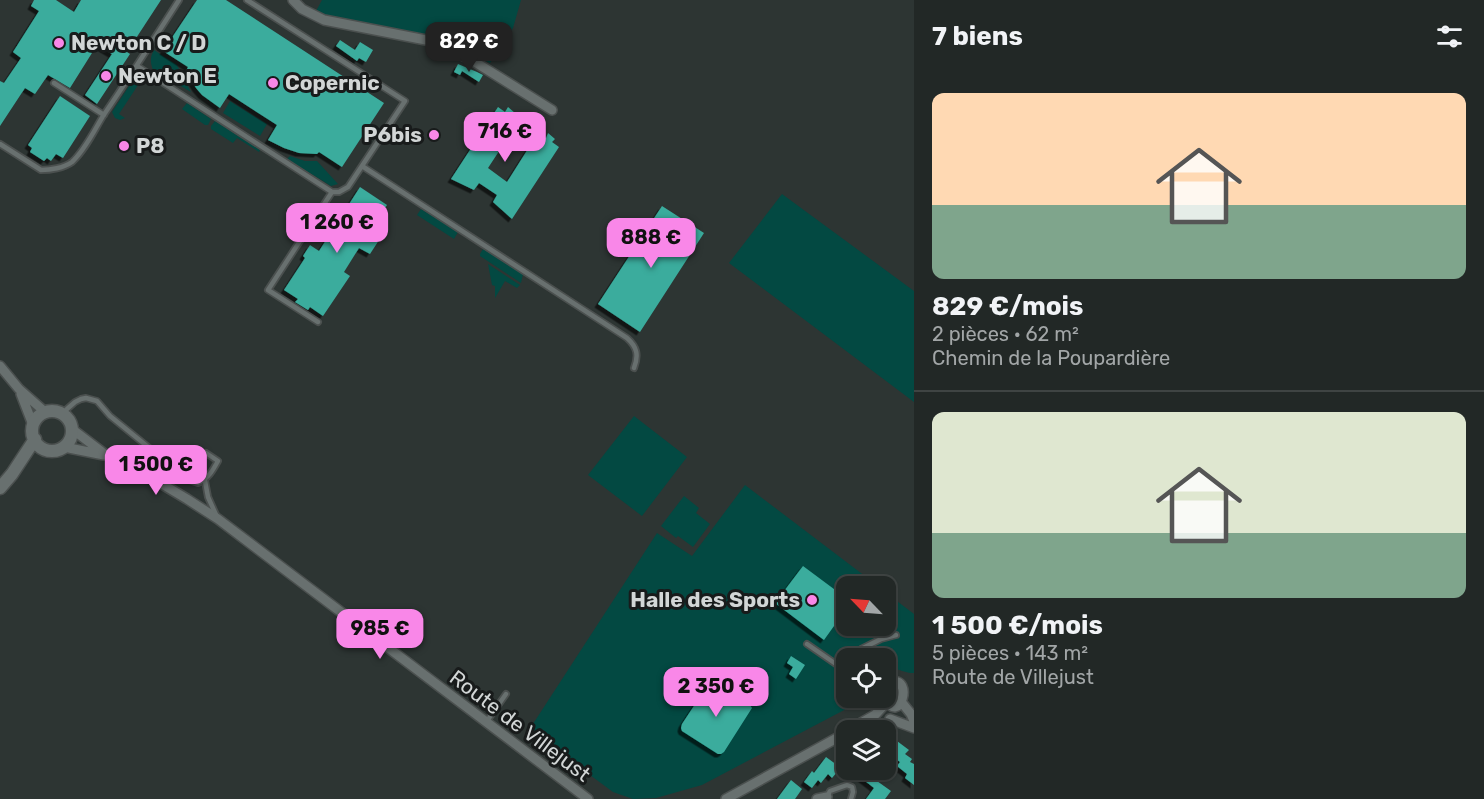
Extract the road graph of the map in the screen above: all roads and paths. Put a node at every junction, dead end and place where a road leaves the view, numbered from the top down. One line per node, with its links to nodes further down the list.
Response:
1 (179, 0): 4 (lane)
2 (247, 0): 9 (lane)
3 (293, 0): 6 (street)
4 (137, 66): 7 (lane); 10 (lane)
5 (54, 83): 7 (lane)
6 (552, 110)
7 (104, 115): 8 (lane)
8 (0, 144)
9 (362, 166): 10 (lane); 13 (lane)
10 (332, 192): 11 (lane)
11 (318, 322)
12 (0, 366): 14 (street)
13 (634, 368)
14 (19, 389): 15 (street); 17 (street)
15 (45, 412): 16 (street); 17 (street)
16 (64, 414): 18 (street); 22 (lane)
17 (33, 425): 19 (street)
18 (72, 429): 20 (street); 23 (street, Route de Villejust)
19 (34, 439): 21 (street); 26 (street)
20 (64, 447): 21 (street); 23 (street, Route de Villejust)
21 (46, 449): 26 (street)
22 (153, 451): 24 (lane); 25 (lane)
23 (106, 455): 25 (street, Route de Villejust)
24 (174, 468): 27 (lane); 27 (lane)
25 (138, 469): 29 (street, Route de Villejust)
26 (12, 474): 28 (street)
27 (205, 481): 29 (lane)
28 (0, 488)
29 (218, 519): 42 (street, Route de Villejust)
30 (892, 636): 32 (lane)
31 (807, 644): 33 (lane)
32 (863, 648)
33 (836, 664)
34 (896, 681): 36 (street)
35 (506, 694): 42 (lane)
36 (903, 704): 37 (street); 41 (street)
37 (896, 705)
38 (880, 708): 40 (street)
39 (890, 719): 43 (street)
40 (867, 720)
41 (914, 721)
42 (486, 722): 46 (street, Route de Villejust)
43 (914, 728)
44 (836, 739): 47 (street)
45 (828, 798): 48 (street); 49 (lane)
46 (588, 799)
47 (726, 799)
48 (817, 799)
49 (851, 799)

